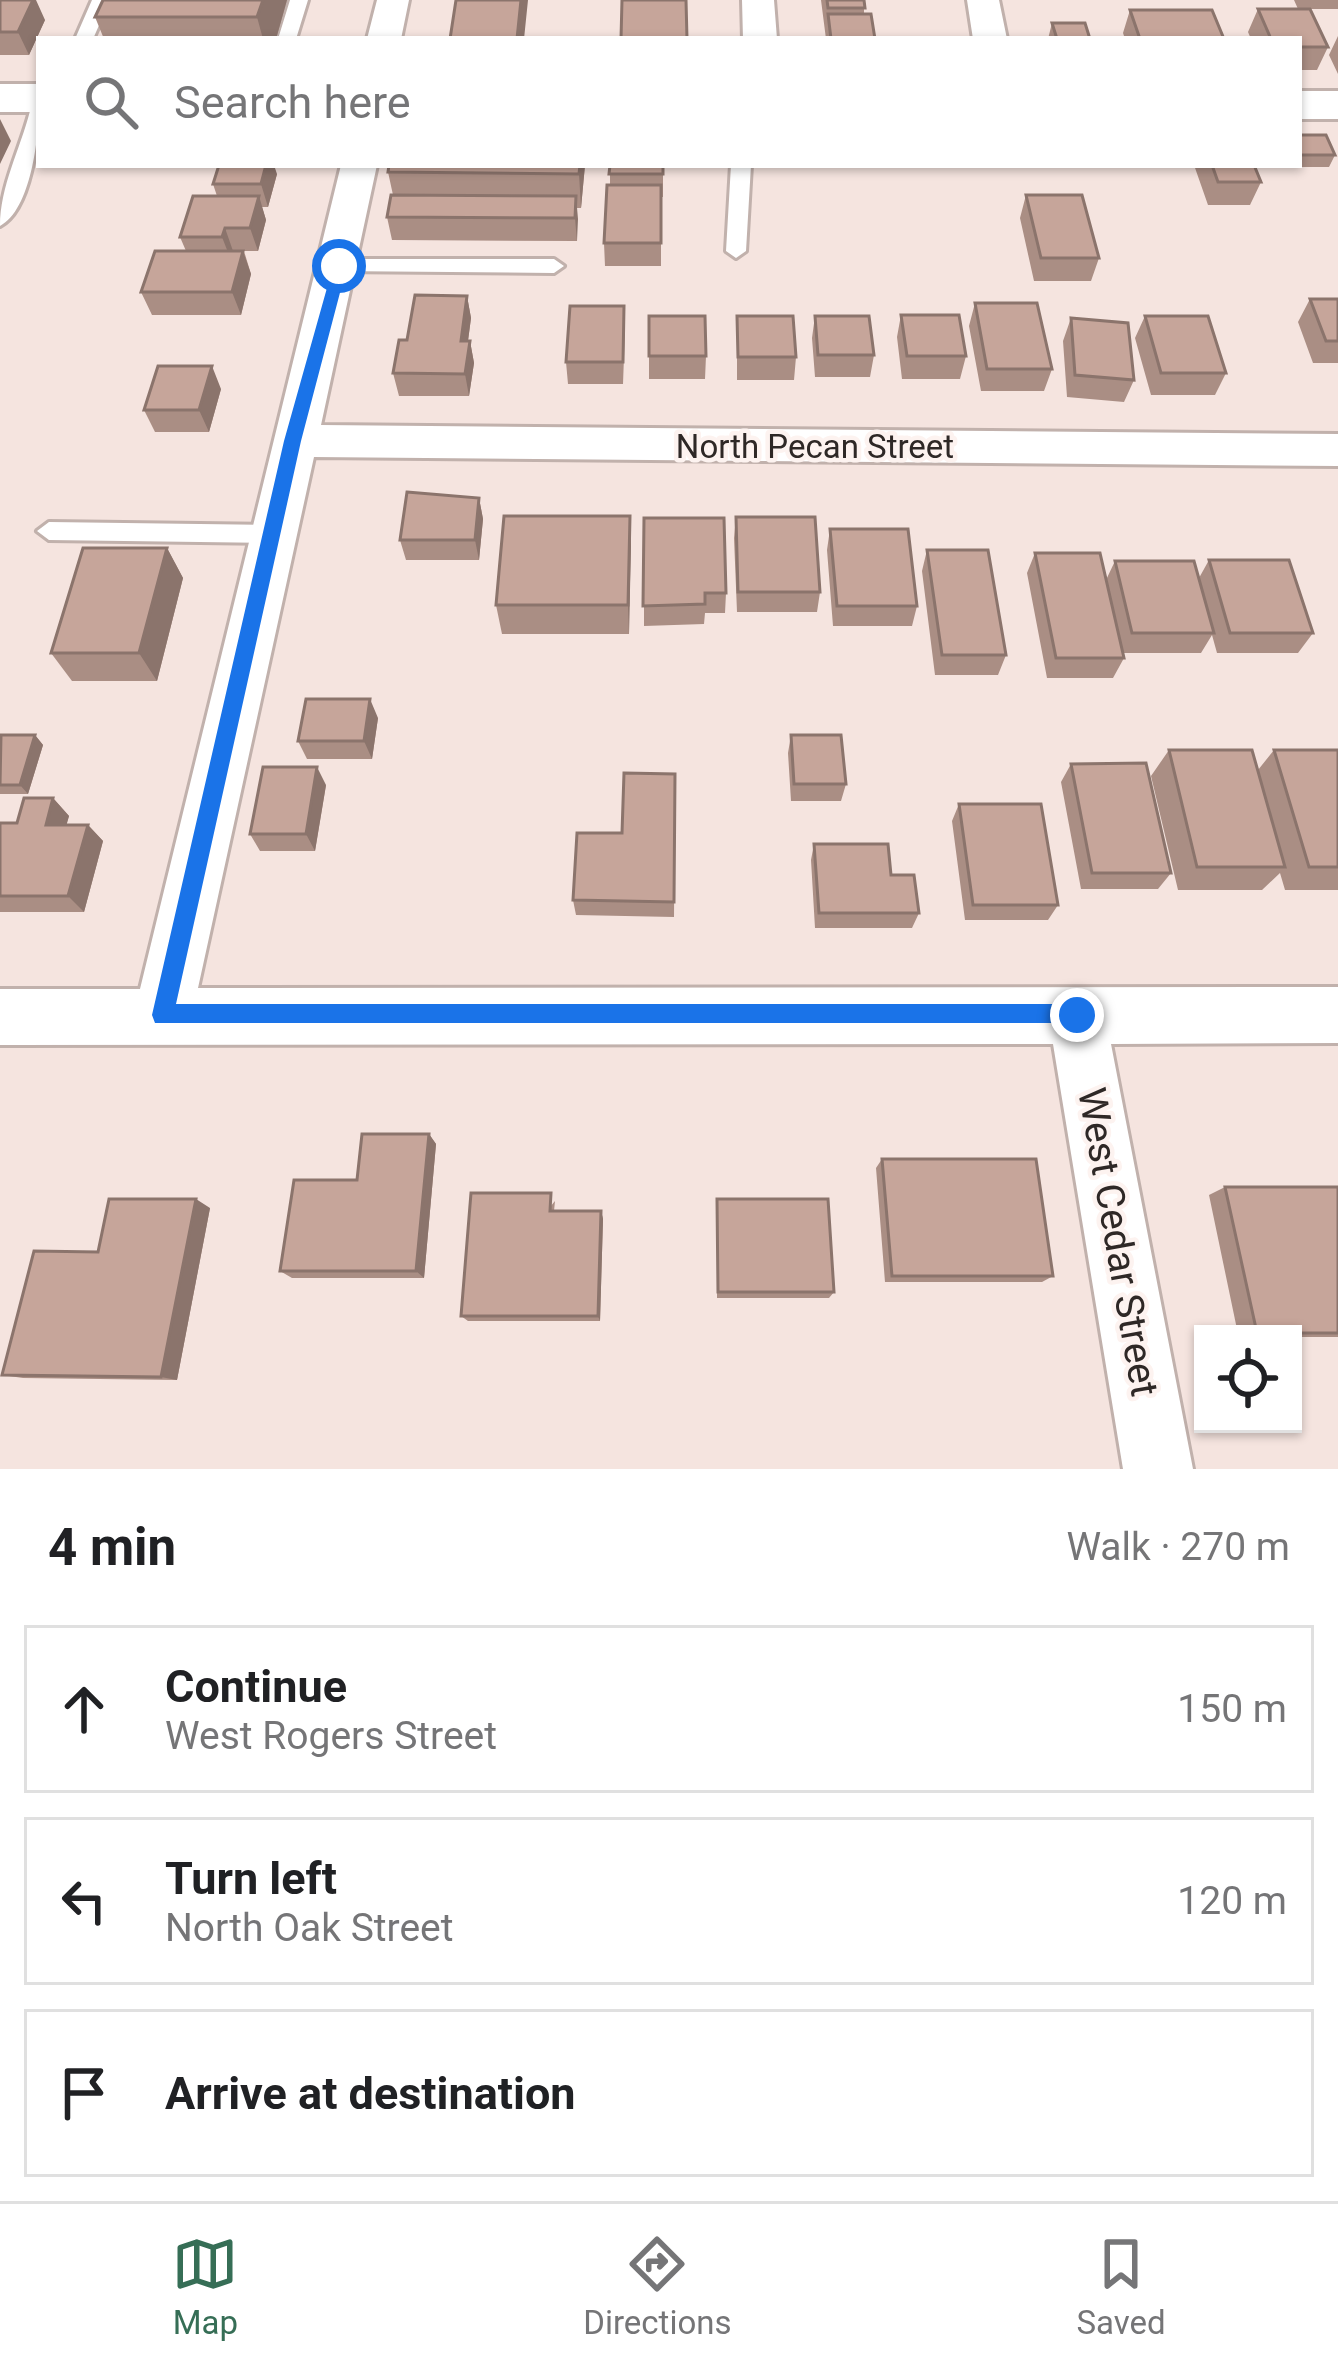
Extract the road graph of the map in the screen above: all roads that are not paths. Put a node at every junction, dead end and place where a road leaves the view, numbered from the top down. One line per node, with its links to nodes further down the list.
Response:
1 (101, 0): 6 (lane)
2 (299, 0): 7 (lane)
3 (393, 0): 8 (street)
4 (758, 0): 9 (street)
5 (982, 0): 10 (street)
6 (85, 36)
7 (288, 36)
8 (385, 36)
9 (760, 36)
10 (989, 36)
11 (0, 98): 12 (main road)
12 (36, 98)
13 (1302, 105): 14 (main road)
14 (1338, 105)
15 (36, 124): 18 (lane)
16 (357, 168): 20 (street)
17 (741, 168): 19 (lane)
18 (0, 219)
19 (736, 251)
20 (339, 266): 21 (lane); 22 (street)
21 (554, 266)
22 (292, 441): 23 (street, North Pecan Street); 25 (street)
23 (1338, 450)
24 (49, 530): 25 (lane)
25 (272, 533): 26 (street)
26 (163, 1015): 27 (street); 29 (street)
27 (1077, 1015): 28 (street); 30 (street, West Cedar Street)
28 (1338, 1015)
29 (0, 1017)
30 (1158, 1469)

